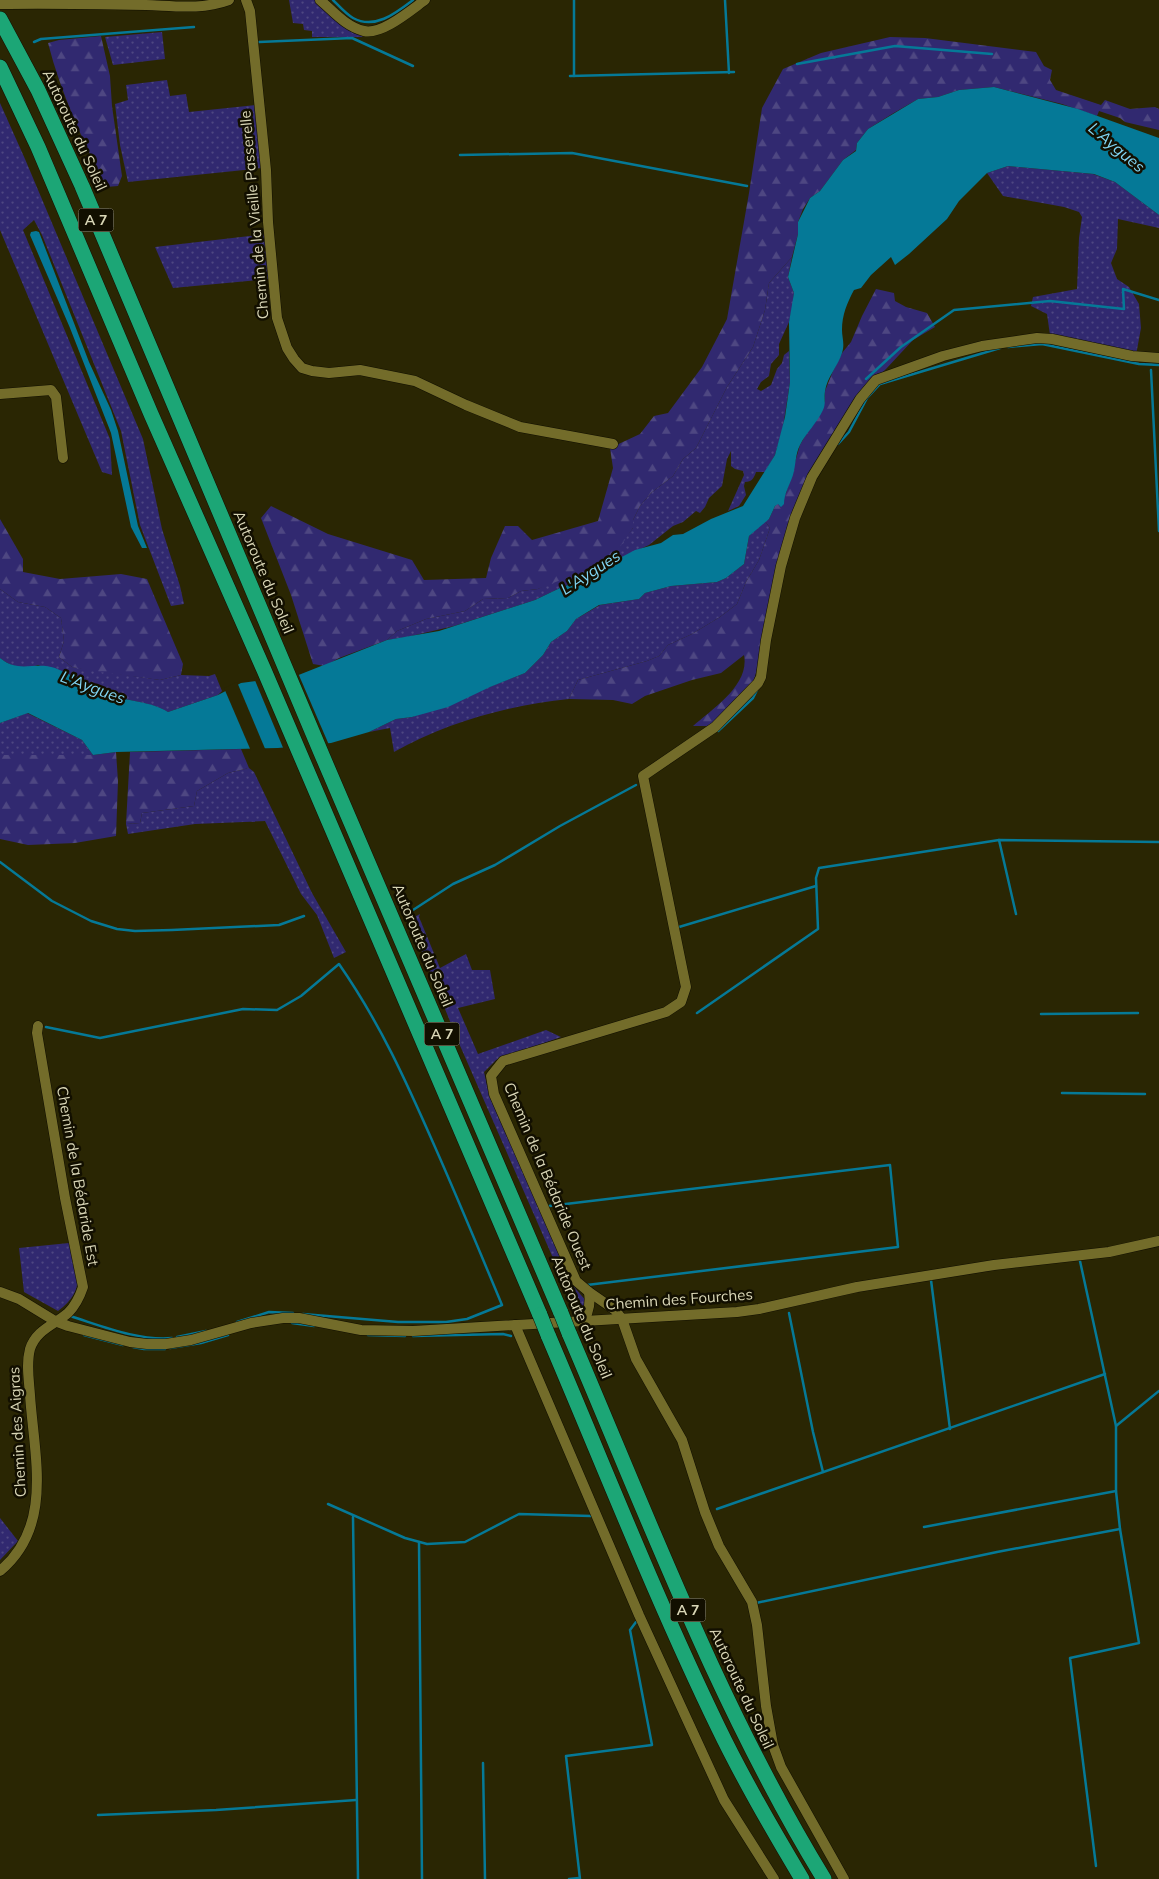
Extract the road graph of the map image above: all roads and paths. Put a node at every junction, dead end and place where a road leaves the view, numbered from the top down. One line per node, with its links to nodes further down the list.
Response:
1 (229, 0): 5 (street)
2 (246, 0): 10 (street, Chemin de la Vieille Passerelle)
3 (320, 0): 4 (street)
4 (425, 0)
5 (0, 4)
6 (0, 19): 23 (highway, Autoroute du Soleil / A 7, bridge)
7 (0, 68): 22 (highway, A 7, bridge)
8 (1159, 358): 15 (street, Chemin de la Bédaride Ouest)
9 (0, 394): 11 (street)
10 (613, 444)
11 (63, 458)
12 (38, 1026): 17 (street, Chemin de la Bédaride Est)
13 (1159, 1241): 16 (street, Chemin des Fourches)
14 (0, 1292): 17 (street, Chemin des Fourches)
15 (588, 1292): 16 (street, Chemin de la Bédaride Ouest); 18 (street, Chemin de la Bédaride Ouest)
16 (622, 1319): 18 (street, Chemin des Fourches); 24 (street)
17 (55, 1321): 19 (street, Chemin des Fourches); 20 (street, Chemin des Aigras)
18 (584, 1321): 19 (street, Chemin des Fourches)
19 (520, 1324): 21 (street)
20 (0, 1571)
21 (774, 1879)
22 (802, 1879)
23 (824, 1879)
24 (844, 1879)

